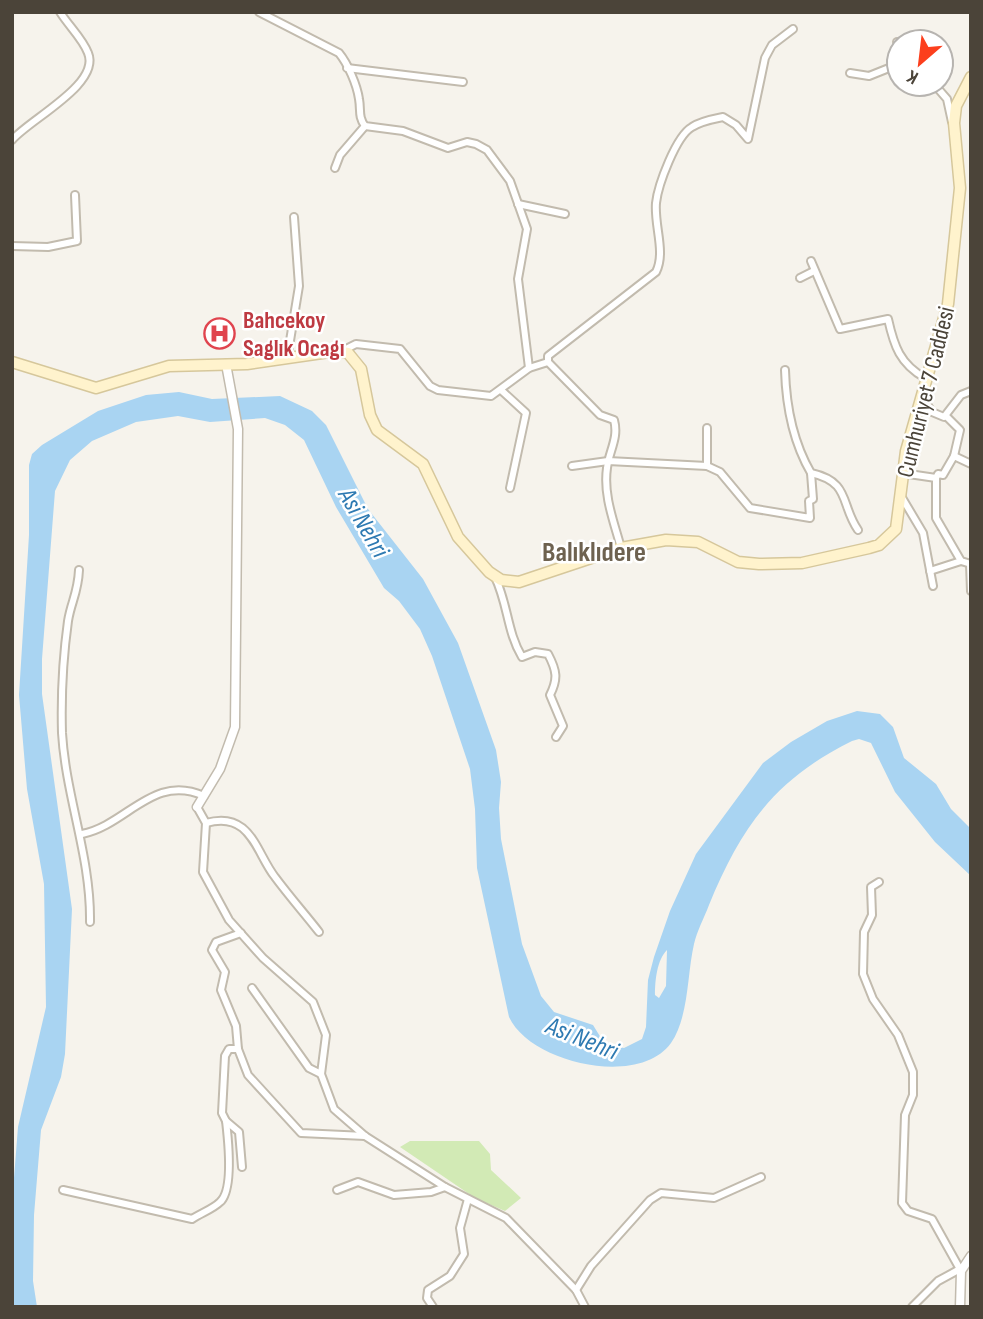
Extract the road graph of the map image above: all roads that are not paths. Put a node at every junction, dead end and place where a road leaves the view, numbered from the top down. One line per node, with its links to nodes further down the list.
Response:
1 (60, 12): 12 (street)
2 (259, 12): 4 (street)
3 (793, 29): 25 (street)
4 (347, 68): 8 (street); 11 (street)
5 (885, 70): 6 (street)
6 (850, 73)
7 (971, 77): 10 (main road, Cumhuriyet 7 Caddesi)
8 (463, 82)
9 (946, 98): 10 (street)
10 (954, 123): 29 (main road, Cumhuriyet 7 Caddesi)
11 (365, 126): 13 (street); 15 (street)
12 (12, 139)
13 (335, 168)
14 (75, 195): 18 (street)
15 (518, 204): 16 (street); 27 (street)
16 (565, 214)
17 (294, 217): 23 (street)
18 (12, 246)
19 (811, 261): 20 (street)
20 (814, 271): 21 (street); 29 (street)
21 (800, 278)
22 (342, 351): 23 (main road); 30 (street); 51 (main road)
23 (287, 359): 26 (main road)
24 (12, 362): 26 (main road)
25 (548, 362): 27 (street); 36 (street)
26 (227, 368): 55 (street)
27 (529, 368): 30 (street)
28 (785, 370): 40 (street)
29 (925, 378): 32 (main road, Cumhuriyet 7 Caddesi)
30 (501, 390): 43 (street)
31 (971, 391): 33 (street)
32 (922, 397): 33 (street); 41 (main road, Cumhuriyet 7 Caddesi)
33 (946, 416): 35 (street)
34 (707, 428): 39 (street)
35 (954, 456): 37 (street); 42 (street)
36 (608, 461): 38 (street); 39 (street); 46 (street)
37 (971, 464)
38 (572, 466)
39 (707, 466): 40 (street)
40 (811, 473): 45 (street)
41 (902, 473): 42 (street); 44 (main road, Cumhuriyet 7 Caddesi)
42 (936, 478): 47 (street)
43 (510, 488)
44 (901, 496): 46 (main road, Cumhuriyet 7 Caddesi); 50 (street)
45 (858, 530)
46 (621, 548): 51 (main road, Cumhuriyet 7 Caddesi)
47 (961, 561): 48 (street); 50 (street)
48 (970, 564): 53 (street)
49 (79, 570): 58 (street)
50 (930, 571): 52 (street)
51 (494, 576): 54 (street)
52 (933, 586)
53 (971, 591)
54 (556, 737)
55 (204, 796): 56 (street); 58 (street)
56 (197, 807): 57 (street)
57 (206, 823): 61 (street); 62 (street)
58 (82, 834): 60 (street)
59 (879, 882): 75 (street)
60 (90, 922)
61 (319, 932)
62 (241, 933): 64 (street); 65 (street)
63 (252, 988): 65 (street)
64 (238, 1049): 66 (street); 67 (street)
65 (321, 1074): 67 (street)
66 (226, 1121): 68 (street); 72 (street)
67 (365, 1136): 70 (street)
68 (242, 1167)
69 (761, 1177): 76 (street)
70 (446, 1187): 71 (street); 73 (street)
71 (337, 1190)
72 (63, 1191)
73 (468, 1199): 76 (street); 77 (street)
74 (971, 1256): 75 (street)
75 (960, 1270): 79 (street); 80 (street)
76 (576, 1290): 78 (street)
77 (433, 1307)
78 (585, 1307)
79 (912, 1307)
80 (960, 1307)

